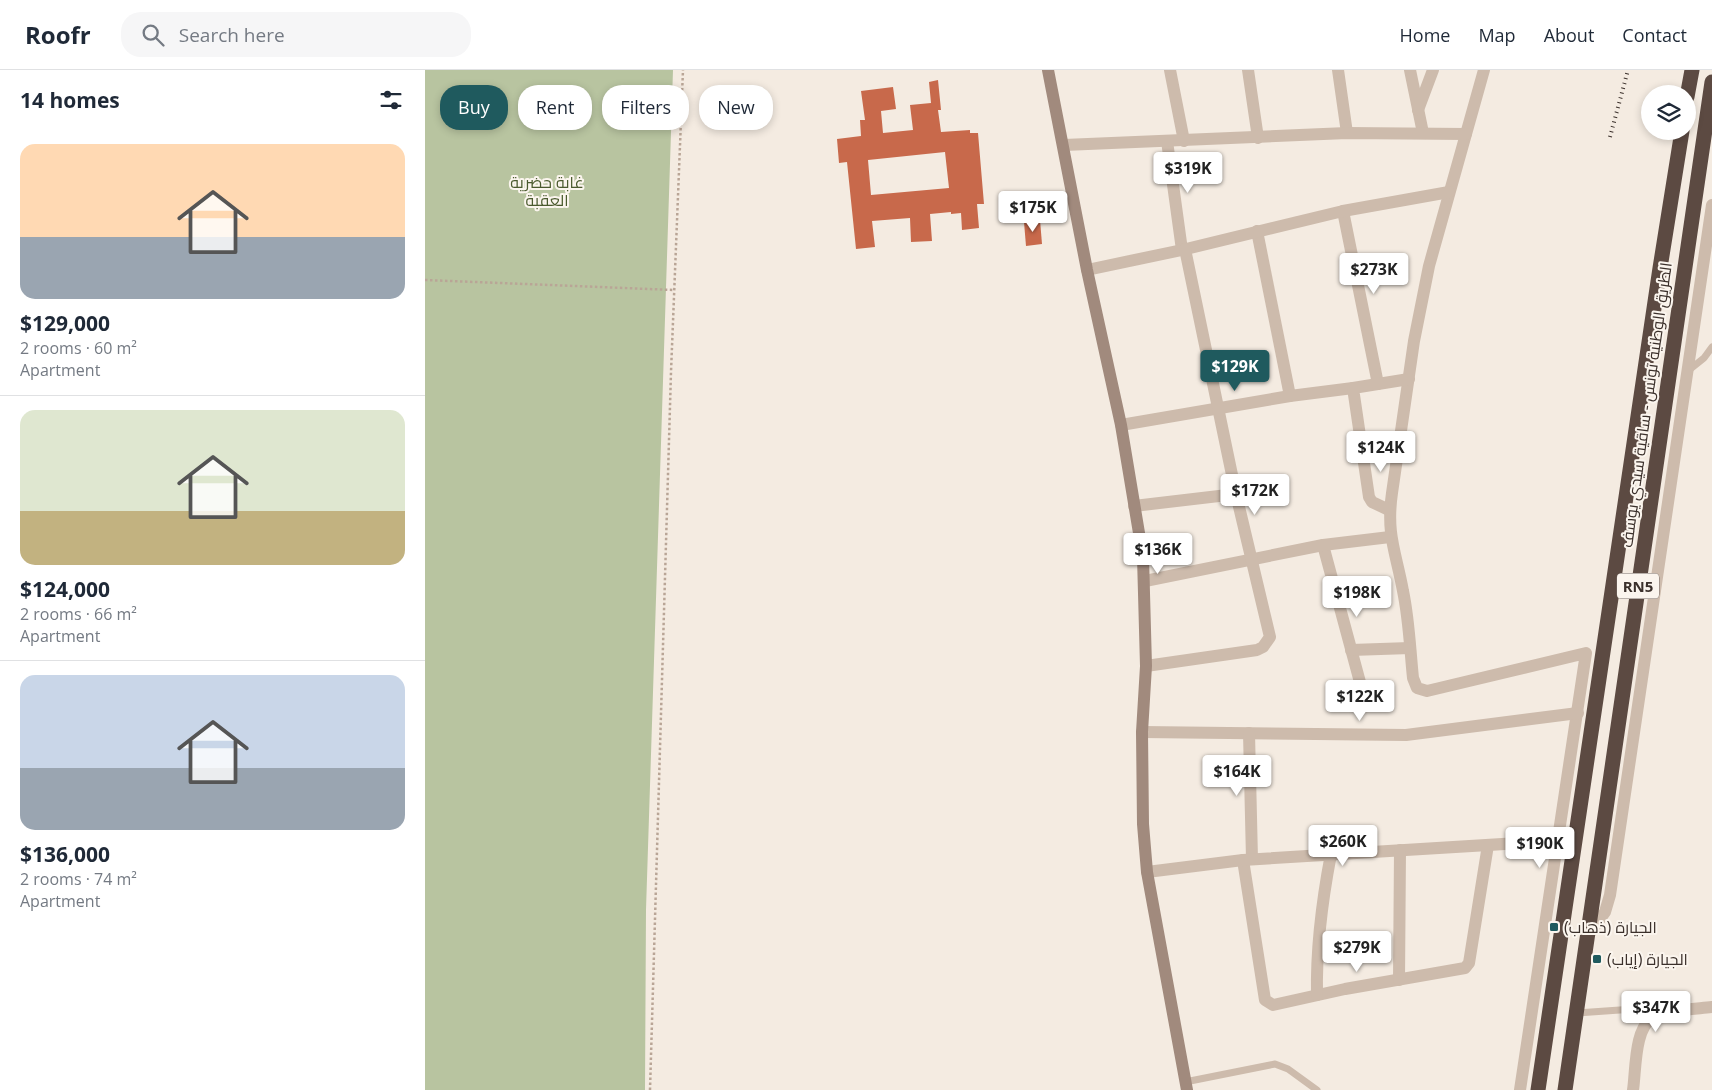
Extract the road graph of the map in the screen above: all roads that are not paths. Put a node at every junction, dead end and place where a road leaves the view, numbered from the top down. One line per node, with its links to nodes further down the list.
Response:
1 (1048, 70): 19 (street)
2 (1170, 70): 16 (street)
3 (1248, 70): 15 (street)
4 (1338, 70): 13 (street)
5 (1410, 70): 11 (street)
6 (1433, 70): 11 (street)
7 (1484, 70): 14 (street)
8 (1692, 70): 10 (highway)
9 (1712, 82): 55 (highway, الطريق الوطنية تونس - ساقية سيدي يوسف / RN5)
10 (1689, 85)
11 (1419, 110): 12 (street)
12 (1423, 132): 13 (street); 14 (street)
13 (1347, 133): 15 (street)
14 (1465, 134): 20 (street)
15 (1258, 138): 16 (street)
16 (1184, 140): 18 (street)
17 (1681, 140): 64 (highway, الطريق الوطنية تونس - ساقية سيدي يوسف / RN5)
18 (1167, 141): 19 (street); 25 (street)
19 (1064, 145): 26 (street)
20 (1449, 192): 22 (street); 29 (street)
21 (1712, 206): 24 (street)
22 (1343, 211): 23 (street); 30 (street)
23 (1257, 231): 25 (street); 32 (street)
24 (1710, 231): 28 (street)
25 (1183, 250): 26 (street); 33 (street)
26 (1087, 270): 34 (street)
27 (1712, 347): 28 (lane)
28 (1689, 370): 55 (street)
29 (1409, 379): 30 (street); 37 (street)
30 (1378, 384): 31 (street)
31 (1353, 388): 32 (street); 37 (street)
32 (1290, 396): 33 (street)
33 (1219, 409): 34 (street); 35 (street)
34 (1121, 426): 36 (street)
35 (1236, 494): 36 (street); 40 (street)
36 (1134, 506): 41 (street)
37 (1389, 510): 38 (street)
38 (1390, 537): 39 (street); 42 (street)
39 (1323, 545): 40 (street); 43 (street)
40 (1251, 560): 41 (street); 44 (street)
41 (1145, 581): 44 (street)
42 (1410, 648): 43 (street); 46 (street)
43 (1351, 650): 45 (street)
44 (1146, 666): 47 (street)
45 (1363, 697)
46 (1578, 713): 48 (street); 63 (street)
47 (1142, 732): 48 (street); 54 (street)
48 (1249, 733): 53 (street)
49 (1536, 842): 50 (street)
50 (1488, 845): 51 (street); 56 (street)
51 (1400, 850): 52 (street); 56 (street)
52 (1331, 854): 53 (street); 57 (street)
53 (1247, 859): 54 (street); 57 (street)
54 (1147, 872): 61 (street)
55 (1589, 934): 60 (highway, الطريق الوطنية تونس - ساقية سيدي يوسف / RN5)
56 (1399, 980): 57 (street)
57 (1317, 995)
58 (1712, 1007): 66 (street)
59 (1634, 1009): 60 (lane)
60 (1577, 1013): 65 (highway, الطريق الوطنية تونس - ساقية سيدي يوسف / RN5)
61 (1186, 1086): 62 (lane)
62 (1317, 1090)
63 (1520, 1090)
64 (1538, 1090)
65 (1565, 1090)
66 (1633, 1090)

